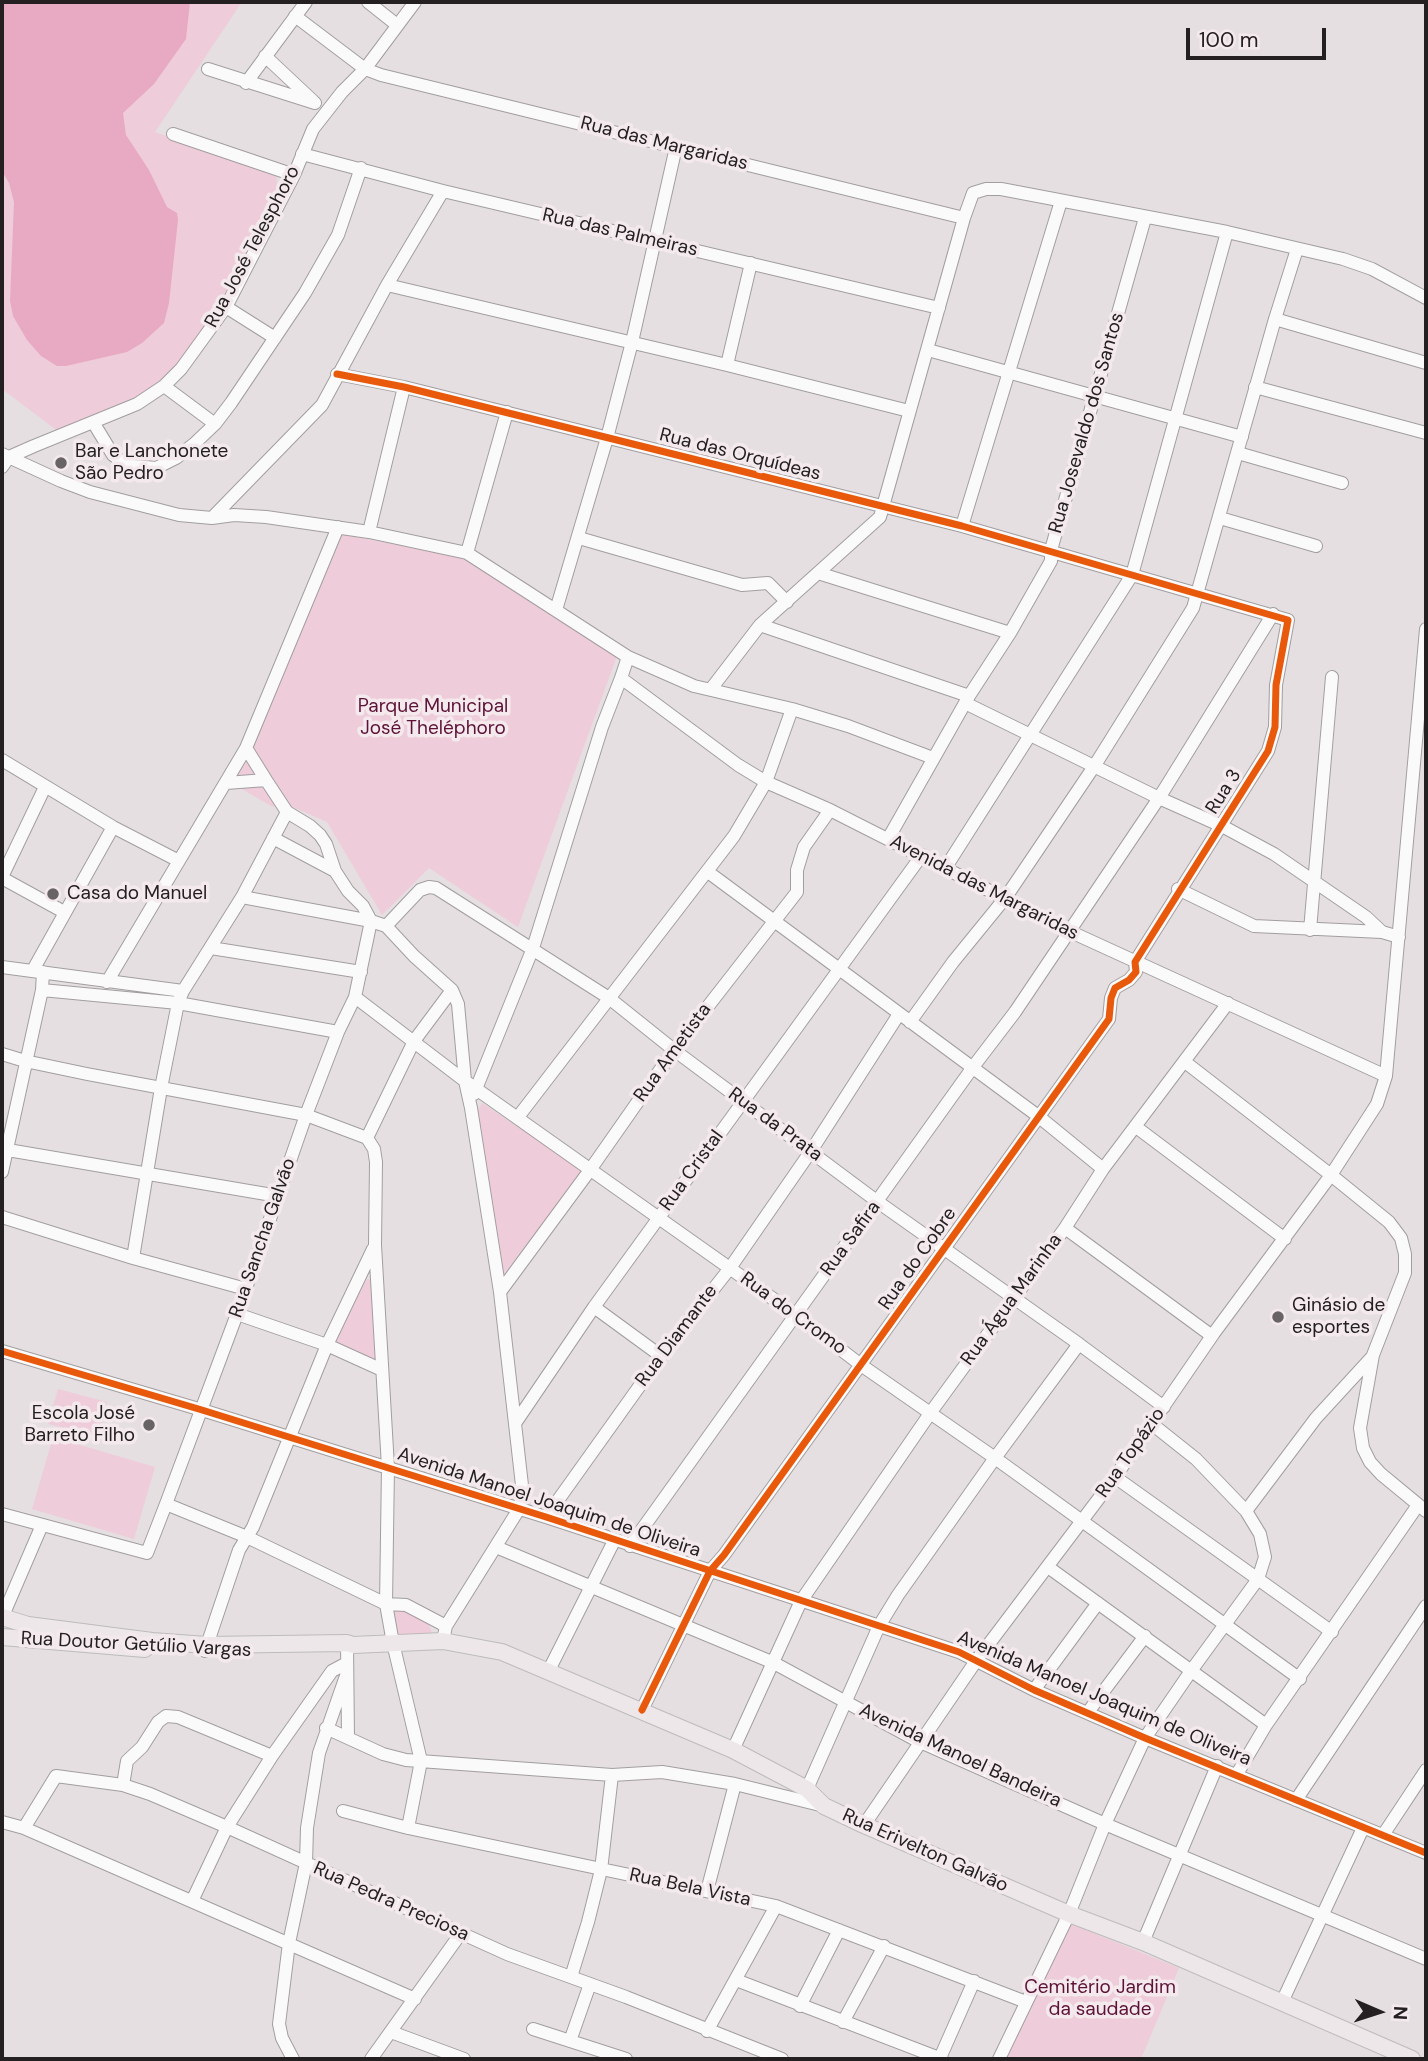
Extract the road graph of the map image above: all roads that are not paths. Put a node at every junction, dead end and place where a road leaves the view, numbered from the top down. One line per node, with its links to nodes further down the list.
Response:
1 (306, 2): 4 (street)
2 (368, 2): 5 (street)
3 (415, 2): 5 (street, Rua José Telesphoro)
4 (295, 16): 6 (street); 8 (street)
5 (397, 25): 8 (street, Rua José Telesphoro)
6 (265, 56): 9 (street); 10 (street)
7 (208, 69): 9 (street)
8 (365, 69): 11 (street, Rua José Telesphoro); 13 (street, Rua das Margaridas)
9 (246, 83): 10 (street)
10 (315, 103): 11 (street)
11 (327, 111): 14 (street, Rua José Telesphoro)
12 (173, 134): 16 (street)
13 (676, 147): 19 (street, Rua das Margaridas); 22 (street)
14 (302, 154): 15 (street, Rua das Palmeiras); 16 (street, Rua José Telesphoro)
15 (361, 168): 17 (street, Rua das Palmeiras); 30 (street)
16 (294, 175): 27 (street, Rua José Telesphoro)
17 (443, 191): 22 (street, Rua das Palmeiras); 25 (street)
18 (1061, 201): 19 (street); 20 (street); 35 (street)
19 (964, 218): 28 (street)
20 (1145, 218): 21 (street); 40 (street, Rua Josevaldo dos Santos)
21 (1227, 232): 23 (street); 43 (street)
22 (655, 241): 24 (street, Rua das Palmeiras); 31 (street)
23 (1297, 249): 26 (street); 29 (street, Rua Diamante)
24 (751, 263): 28 (street, Rua das Palmeiras); 34 (street)
25 (387, 285): 31 (street); 36 (street)
26 (1426, 298)
27 (226, 307): 30 (street); 37 (street, Rua José Telesphoro)
28 (939, 308): 32 (street)
29 (1275, 319): 33 (street); 39 (street, Rua Diamante)
30 (275, 338): 45 (street)
31 (632, 342): 34 (street); 48 (street)
32 (928, 350): 35 (street); 41 (street)
33 (1426, 363)
34 (727, 365): 41 (street)
35 (1009, 372): 40 (street); 55 (street)
36 (337, 374): 38 (street, Rua das Orquídeas); 53 (street)
37 (164, 386): 44 (street, Rua José Telesphoro); 45 (street)
38 (404, 387): 42 (street, Rua das Orquídeas); 57 (street)
39 (1255, 387): 46 (street); 47 (street, Rua Diamante)
40 (1095, 396): 43 (street); 60 (street, Rua Josevaldo dos Santos)
41 (909, 411): 52 (street)
42 (507, 412): 48 (street, Rua das Orquídeas); 61 (street)
43 (1176, 419): 47 (street); 63 (street)
44 (93, 422): 45 (street); 50 (street, Rua José Telesphoro)
45 (215, 424)
46 (1426, 433)
47 (1242, 437): 49 (street, Rua Diamante)
48 (607, 438): 52 (street, Rua das Orquídeas); 58 (street)
49 (1238, 453): 51 (street); 54 (street, Rua Diamante)
50 (4, 459): 53 (street)
51 (1342, 483)
52 (883, 507): 55 (street, Rua das Orquídeas); 62 (street)
53 (212, 518): 56 (street)
54 (1220, 518): 59 (street); 64 (street, Rua Diamante)
55 (962, 526): 60 (street, Rua das Orquídeas)
56 (338, 527): 57 (street); 79 (street)
57 (369, 532): 61 (street)
58 (579, 538): 65 (street); 66 (street)
59 (1317, 546)
60 (1051, 550): 63 (street, Rua das Orquídeas); 71 (street, Rua Josevaldo dos Santos)
61 (467, 553): 66 (street)
62 (818, 573): 65 (street); 71 (street)
63 (1132, 575): 64 (street, Rua das Orquídeas); 78 (street)
64 (1199, 594): 67 (street, Rua das Orquídeas); 82 (street, Rua Diamante)
65 (787, 602): 69 (street)
66 (556, 610): 72 (street)
67 (1273, 614): 68 (street, Rua das Orquídeas); 87 (street, Rua Safira)
68 (1288, 620): 90 (street, Rua 3)
69 (760, 625): 75 (street); 76 (street)
70 (1426, 629): 111 (street, Rua Topázio)
71 (1010, 633): 76 (street, Rua Josevaldo dos Santos)
72 (628, 657): 74 (street); 75 (street)
73 (1332, 677): 100 (street)
74 (621, 678): 84 (street, Avenida das Margaridas); 113 (street)
75 (711, 689): 77 (street)
76 (967, 699): 78 (street); 80 (street, Rua Josevaldo dos Santos)
77 (792, 709): 80 (street); 84 (street)
78 (1030, 735): 82 (street); 96 (street)
79 (246, 748): 83 (street); 85 (street)
80 (933, 758): 93 (street, Rua Josevaldo dos Santos)
81 (2, 760): 86 (street)
82 (1096, 765): 87 (street); 103 (street, Rua Diamante)
83 (266, 780): 85 (street); 89 (street)
84 (766, 782): 88 (street, Avenida das Margaridas); 98 (street)
85 (226, 783): 95 (street)
86 (45, 787): 91 (street); 99 (street)
87 (1158, 797): 90 (street); 109 (street, Rua Safira)
88 (830, 810): 93 (street, Avenida das Margaridas); 105 (street, Rua Ametista)
89 (286, 812): 92 (street); 97 (street)
90 (1222, 826): 100 (street); 101 (street, Rua 3)
91 (113, 827): 95 (street); 104 (street)
92 (273, 838): 97 (street); 102 (street)
93 (888, 839): 94 (street, Avenida das Margaridas)
94 (922, 855): 96 (street, Avenida das Margaridas); 116 (street, Rua Cristal)
95 (177, 860): 119 (street)
96 (946, 867): 103 (street, Avenida das Margaridas)
97 (335, 871): 106 (street)
98 (708, 872): 105 (street); 124 (street)
99 (2, 877): 104 (street)
100 (1314, 883): 108 (street); 110 (street)
101 (1178, 890): 108 (street); 114 (street, Rua 3)
102 (242, 897): 106 (street); 112 (street)
103 (1006, 897): 109 (street, Avenida das Margaridas); 126 (street, Rua Diamante)
104 (64, 912): 117 (street)
105 (774, 919): 116 (street); 129 (street, Rua Ametista)
106 (370, 920): 107 (street); 118 (street, Rua Sancha Galvão)
107 (386, 926): 113 (street, Rua da Prata); 121 (street)
108 (1310, 930): 110 (street)
109 (1071, 932): 114 (street, Avenida das Margaridas); 133 (street, Rua Safira)
110 (1382, 932): 111 (street)
111 (1399, 937): 134 (street, Rua Topázio)
112 (211, 948): 118 (street); 122 (street)
113 (533, 948): 124 (street, Rua da Prata); 135 (street)
114 (1135, 962): 125 (street, Avenida das Margaridas); 139 (street, Rua do Cobre)
115 (2, 967): 117 (street)
116 (838, 969): 126 (street); 137 (street, Rua Cristal)
117 (38, 971): 119 (street); 120 (street)
118 (361, 972): 123 (street, Rua Sancha Galvão)
119 (107, 982): 122 (street)
120 (42, 990): 122 (street); 131 (street)
121 (452, 990): 128 (street); 135 (street)
122 (181, 997): 127 (street); 136 (street)
123 (355, 997): 127 (street, Rua Sancha Galvão); 128 (street, Rua do Cromo)
124 (609, 998): 129 (street, Rua da Prata); 140 (street)
125 (1228, 1003): 132 (street, Rua Água Marinha); 134 (street, Avenida das Margaridas)
126 (904, 1018): 133 (street); 144 (street, Rua Diamante)
127 (338, 1032): 138 (street, Rua Sancha Galvão)
128 (414, 1041): 135 (street, Rua do Cromo); 142 (street)
129 (674, 1050): 137 (street, Rua da Prata); 146 (street, Rua Ametista)
130 (2, 1054): 131 (street)
131 (25, 1061): 136 (street); 143 (street)
132 (1185, 1062): 141 (street, Rua Água Marinha); 149 (street)
133 (973, 1068): 139 (street); 151 (street, Rua Safira)
134 (1386, 1076): 149 (street, Rua Topázio)
135 (470, 1085): 140 (street, Rua do Cromo); 161 (street)
136 (161, 1087): 138 (street); 148 (street)
137 (743, 1101): 144 (street, Rua da Prata); 153 (street, Rua Cristal)
138 (306, 1115): 142 (street); 150 (street, Rua Sancha Galvão)
139 (1038, 1116): 145 (street); 157 (street, Rua do Cobre)
140 (518, 1117): 146 (street, Rua do Cromo)
141 (1136, 1127): 145 (street, Rua Água Marinha); 155 (street)
142 (367, 1138): 156 (street)
143 (4, 1149): 147 (street); 148 (street)
144 (811, 1150): 151 (street, Rua da Prata); 159 (street, Rua Diamante)
145 (1103, 1169): 154 (street, Rua Água Marinha)
146 (590, 1170): 153 (street, Rua do Cromo); 161 (street, Rua Ametista)
147 (2, 1172)
148 (147, 1175): 150 (street); 158 (street)
149 (1331, 1175): 155 (street, Rua Topázio); 170 (street)
150 (278, 1196): 160 (street, Rua Sancha Galvão)
151 (878, 1202): 157 (street, Rua da Prata); 165 (street, Rua Safira)
152 (2, 1217): 158 (street)
153 (659, 1219): 159 (street, Rua do Cromo); 163 (street, Rua Cristal)
154 (1066, 1227): 162 (street, Rua Água Marinha); 166 (street)
155 (1285, 1238): 166 (street, Rua Topázio)
156 (375, 1245): 168 (street); 173 (street)
157 (945, 1249): 162 (street, Rua da Prata); 172 (street, Rua do Cobre)
158 (133, 1258): 160 (street)
159 (730, 1268): 165 (street, Rua do Cromo); 171 (street, Rua Diamante)
160 (246, 1289): 164 (street, Rua Sancha Galvão)
161 (500, 1292): 177 (street)
162 (1013, 1299): 167 (street, Rua da Prata); 176 (street, Rua Água Marinha)
163 (594, 1307): 171 (street); 177 (street, Rua Cristal)
164 (237, 1314): 168 (street); 175 (street, Rua Sancha Galvão)
165 (796, 1315): 172 (street, Rua do Cromo); 193 (street, Rua Safira)
166 (1212, 1336): 174 (street, Rua Topázio)
167 (1079, 1343): 174 (street, Rua da Prata); 180 (street)
168 (327, 1345): 173 (street); 179 (street)
169 (2, 1351): 175 (street, Avenida Manoel Joaquim de Oliveira)
170 (1373, 1355): 184 (street); 186 (street)
171 (661, 1356): 188 (street, Rua Diamante)
172 (861, 1365): 176 (street, Rua do Cromo); 196 (street, Rua do Cobre)
173 (380, 1369): 181 (street)
174 (1164, 1407): 178 (street, Rua Topázio)
175 (202, 1410): 179 (street, Avenida Manoel Joaquim de Oliveira); 183 (street, Rua Sancha Galvão)
176 (930, 1412): 180 (street, Rua do Cromo); 199 (street, Rua Água Marinha)
177 (516, 1422): 185 (street)
178 (1152, 1424): 182 (street, Rua Topázio); 186 (street)
179 (290, 1437): 181 (street, Avenida Manoel Joaquim de Oliveira); 191 (street)
180 (995, 1458): 189 (street, Rua do Cromo); 206 (street)
181 (388, 1468): 185 (street, Avenida Manoel Joaquim de Oliveira); 201 (street)
182 (1115, 1477): 189 (street, Rua Topázio); 197 (street)
183 (166, 1504): 190 (street, Rua Sancha Galvão); 191 (street)
184 (1422, 1508): 207 (street)
185 (519, 1509): 188 (street, Avenida Manoel Joaquim de Oliveira); 194 (street)
186 (1246, 1511): 197 (street)
187 (2, 1514): 190 (street)
188 (546, 1517): 192 (street, Avenida Manoel Joaquim de Oliveira)
189 (1082, 1521): 195 (street, Rua Topázio); 204 (street, Rua do Cromo)
190 (42, 1525): 203 (street)
191 (247, 1537): 201 (street); 212 (street)
192 (614, 1541): 193 (street, Avenida Manoel Joaquim de Oliveira); 198 (street)
193 (630, 1546): 196 (street, Avenida Manoel Joaquim de Oliveira)
194 (496, 1547): 198 (street, Avenida Manoel Bandeira); 208 (street)
195 (1048, 1567): 200 (street); 214 (street, Rua Topázio)
196 (710, 1571): 199 (street, Avenida Manoel Joaquim de Oliveira); 205 (street, Rua do Cobre)
197 (1258, 1579): 204 (street); 207 (street)
198 (591, 1585): 205 (street, Avenida Manoel Bandeira); 217 (street)
199 (801, 1601): 206 (street, Avenida Manoel Joaquim de Oliveira); 215 (street, Rua Água Marinha)
200 (1098, 1603): 209 (street); 219 (street)
201 (386, 1604): 208 (street); 211 (street)
202 (1426, 1606): 238 (street)
203 (2, 1618): 212 (main road, Rua Doutor Getúlio Vargas)
204 (1224, 1624): 216 (street); 218 (street, Rua do Cromo)
205 (683, 1626): 215 (street, Avenida Manoel Bandeira); 221 (street, Rua do Cobre)
206 (879, 1626): 214 (street, Avenida Manoel Joaquim de Oliveira); 220 (street)
207 (1332, 1632): 218 (street)
208 (445, 1634): 211 (main road, Rua Doutor Getúlio Vargas); 217 (main road, Rua Erivelton Galvão)
209 (1145, 1636): 216 (street); 222 (street)
210 (2, 1637): 212 (main road, Rua Doutor Getúlio Vargas)
211 (393, 1643): 213 (main road, Rua Doutor Getúlio Vargas); 230 (street)
212 (206, 1648): 213 (main road, Rua Doutor Getúlio Vargas)
213 (348, 1654): 224 (street); 225 (street); 229 (street)
214 (976, 1661): 219 (street, Avenida Manoel Joaquim de Oliveira); 227 (street, Rua Topázio)
215 (774, 1663): 220 (street, Avenida Manoel Bandeira); 228 (street, Rua Água Marinha)
216 (1191, 1671): 223 (street); 226 (street)
217 (548, 1672): 221 (main road, Rua Erivelton Galvão)
218 (1300, 1679): 223 (street)
219 (1034, 1690): 222 (street, Avenida Manoel Joaquim de Oliveira)
220 (846, 1702): 227 (street, Avenida Manoel Bandeira); 237 (street)
221 (642, 1710): 228 (main road, Rua Erivelton Galvão)
222 (1088, 1712): 226 (street, Avenida Manoel Joaquim de Oliveira)
223 (1266, 1725): 233 (street)
224 (326, 1728): 225 (street); 251 (street)
225 (348, 1738): 230 (street)
226 (1145, 1738): 231 (street, Avenida Manoel Joaquim de Oliveira); 242 (street)
227 (919, 1742): 242 (street, Avenida Manoel Bandeira); 243 (street, Rua Topázio)
228 (733, 1750): 237 (main road, Rua Erivelton Galvão)
229 (272, 1756): 236 (street); 244 (street)
230 (421, 1761): 234 (street); 246 (street)
231 (1217, 1766): 233 (street, Avenida Manoel Joaquim de Oliveira); 250 (street)
232 (1426, 1770): 248 (street)
233 (1237, 1774): 238 (street, Avenida Manoel Joaquim de Oliveira)
234 (612, 1775): 235 (street); 252 (street)
235 (735, 1784): 239 (street); 253 (street)
236 (124, 1785): 244 (street, Rua Pedra Preciosa); 245 (street, Rua Pedra Preciosa)
237 (807, 1789): 239 (main road, Rua Erivelton Galvão)
238 (1296, 1800): 247 (street, Avenida Manoel Joaquim de Oliveira)
239 (824, 1806): 243 (main road, Rua Erivelton Galvão)
240 (343, 1811): 246 (street, Rua Bela Vista)
241 (2, 1822): 245 (street)
242 (1105, 1824): 250 (street, Avenida Manoel Bandeira); 256 (street)
243 (864, 1825): 256 (main road, Rua Erivelton Galvão)
244 (227, 1827): 251 (street, Rua Pedra Preciosa); 254 (street)
245 (24, 1828): 254 (street)
246 (408, 1828): 252 (street, Rua Bela Vista)
247 (1363, 1828): 248 (street, Avenida Manoel Joaquim de Oliveira); 257 (street)
248 (1383, 1835): 249 (street, Avenida Manoel Joaquim de Oliveira)
249 (1426, 1853)
250 (1179, 1854): 257 (street, Avenida Manoel Bandeira); 260 (street)
251 (306, 1863): 259 (street, Rua Pedra Preciosa); 261 (street)
252 (601, 1870): 253 (street, Rua Bela Vista); 264 (street)
253 (707, 1891): 255 (street, Rua Bela Vista)
254 (192, 1901): 261 (street)
255 (776, 1906): 258 (street, Rua Bela Vista); 265 (street)
256 (1069, 1914): 260 (main road, Rua Erivelton Galvão); 269 (street)
257 (1324, 1916): 263 (street, Avenida Manoel Bandeira); 270 (street)
258 (839, 1930): 262 (street, Rua Bela Vista); 271 (street)
259 (461, 1933): 264 (street, Rua Pedra Preciosa); 268 (street)
260 (1143, 1942): 270 (main road, Rua Erivelton Galvão)
261 (289, 1943): 268 (street); 279 (street)
262 (884, 1946): 266 (street, Rua Bela Vista); 272 (street)
263 (1426, 1959)
264 (571, 1977): 267 (street, Rua Pedra Preciosa)
265 (737, 1980): 271 (street); 274 (street)
266 (974, 1981): 269 (street, Rua Bela Vista); 284 (street)
267 (590, 1984): 274 (street, Rua Pedra Preciosa); 276 (street)
268 (415, 1999): 275 (street)
269 (1026, 2002): 285 (street)
270 (1282, 2002): 286 (main road, Rua Erivelton Galvão)
271 (800, 2006): 272 (street)
272 (843, 2022): 284 (street)
273 (533, 2029): 276 (street)
274 (707, 2031): 278 (street, Rua Pedra Preciosa)
275 (391, 2032): 280 (street); 281 (street)
276 (570, 2041): 277 (street)
277 (601, 2055): 282 (street)
278 (756, 2055): 283 (street, Rua Pedra Preciosa)
279 (293, 2059)
280 (371, 2059)
281 (464, 2059)
282 (626, 2059)
283 (782, 2059)
284 (941, 2059)
285 (999, 2059)
286 (1412, 2059)

